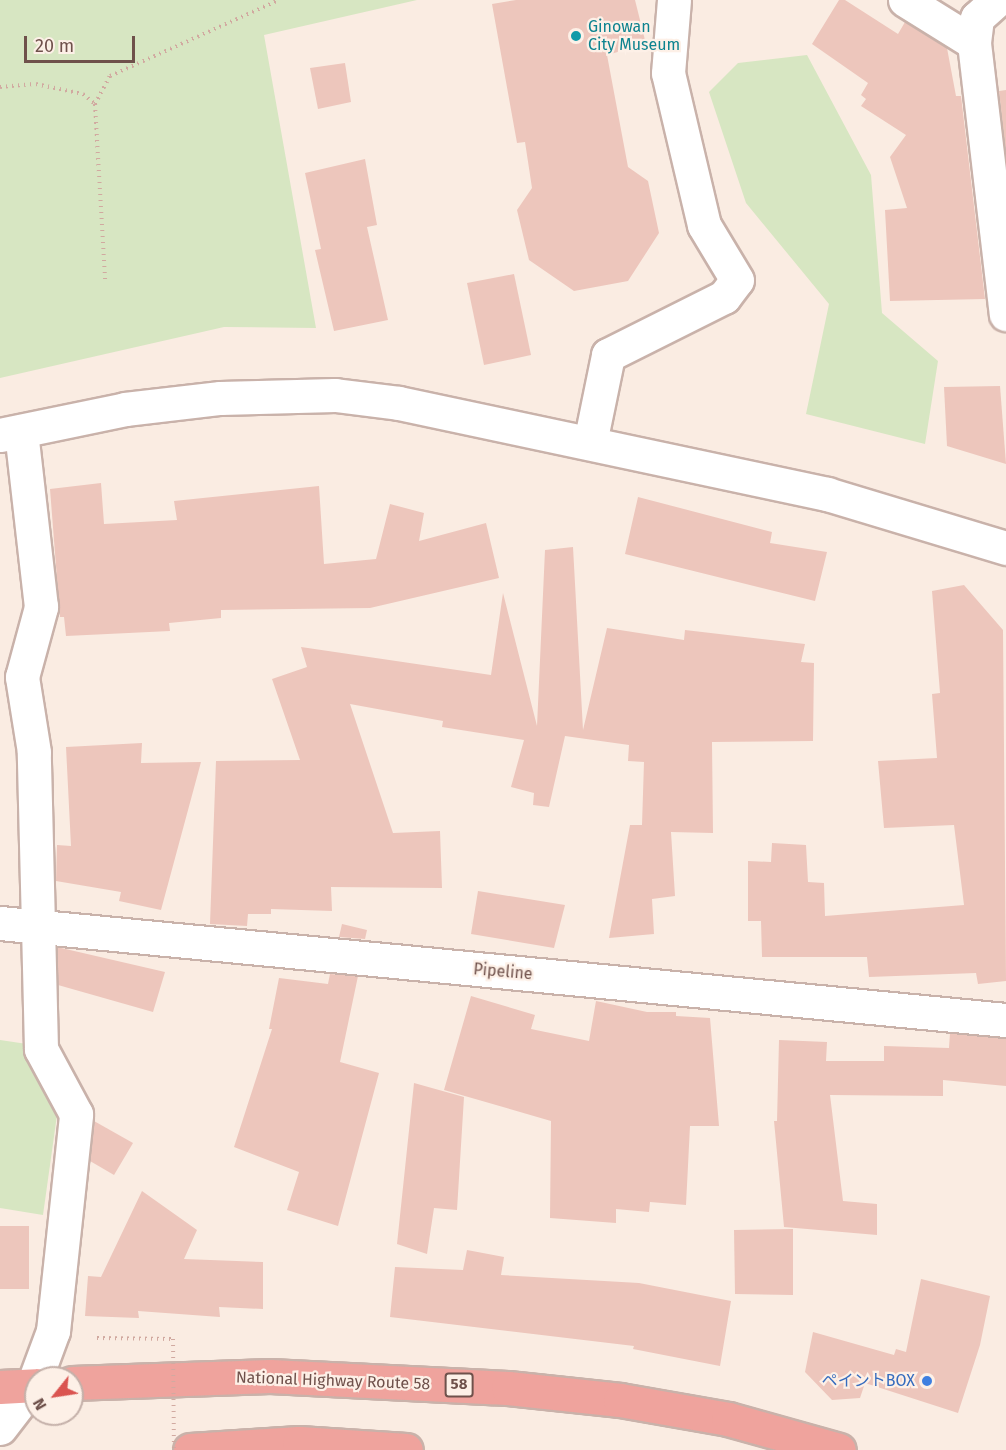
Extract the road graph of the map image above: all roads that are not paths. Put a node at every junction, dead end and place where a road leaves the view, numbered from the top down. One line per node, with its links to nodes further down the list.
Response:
1 (674, 0): 7 (street)
2 (904, 0): 4 (street)
3 (997, 0): 4 (street)
4 (974, 44): 5 (street)
5 (1006, 314)
6 (11, 433): 7 (street); 10 (street)
7 (590, 443): 8 (street)
8 (1006, 548)
9 (0, 923): 10 (street, Pipeline)
10 (37, 927): 11 (street, Pipeline); 12 (street)
11 (1006, 1020)
12 (41, 1366)
13 (84, 1383): 20 (highway, National Highway Route 58 / 58)
14 (24, 1386): 15 (highway)
15 (0, 1387)
16 (24, 1398): 17 (street)
17 (0, 1428)
18 (190, 1450): 19 (highway)
19 (405, 1450)
20 (839, 1450)

